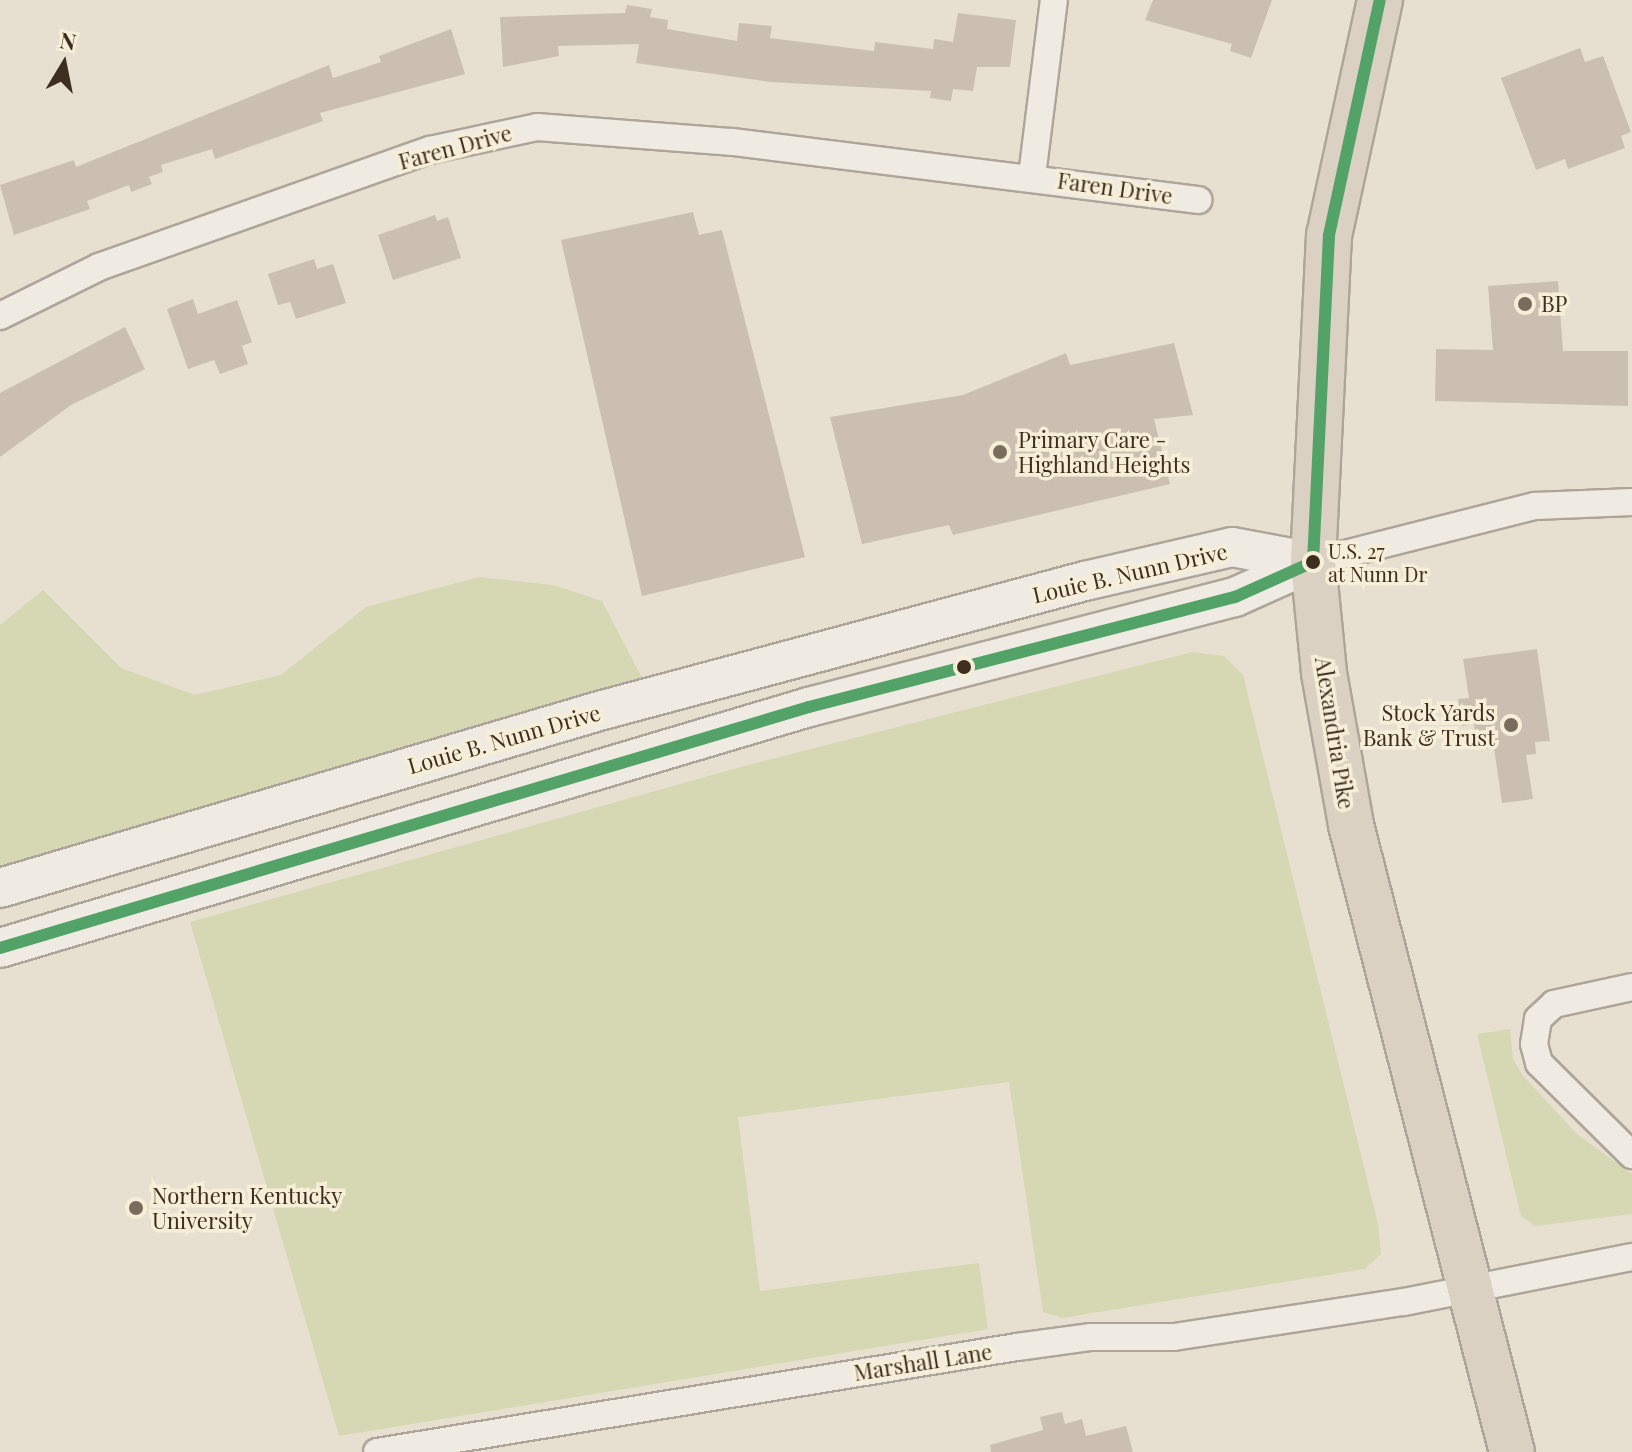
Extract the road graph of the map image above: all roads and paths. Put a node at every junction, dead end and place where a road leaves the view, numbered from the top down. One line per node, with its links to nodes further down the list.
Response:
1 (1054, 0): 3 (street, Faren Drive)
2 (1380, 0): 7 (highway, Alexandria Pike)
3 (1032, 176): 4 (street, Faren Drive); 5 (street, Faren Drive)
4 (1198, 200)
5 (0, 316)
6 (1632, 502): 7 (street)
7 (1313, 562): 8 (main road, Louie B. Nunn Drive); 9 (main road, Louie B. Nunn Drive); 13 (highway, Alexandria Pike)
8 (0, 888)
9 (0, 948)
10 (1632, 987): 11 (street)
11 (1632, 1155)
12 (1632, 1257): 13 (street, Marshall Lane)
13 (1472, 1290): 14 (street, Marshall Lane); 15 (highway, Alexandria Pike)
14 (376, 1451)
15 (1512, 1452)

